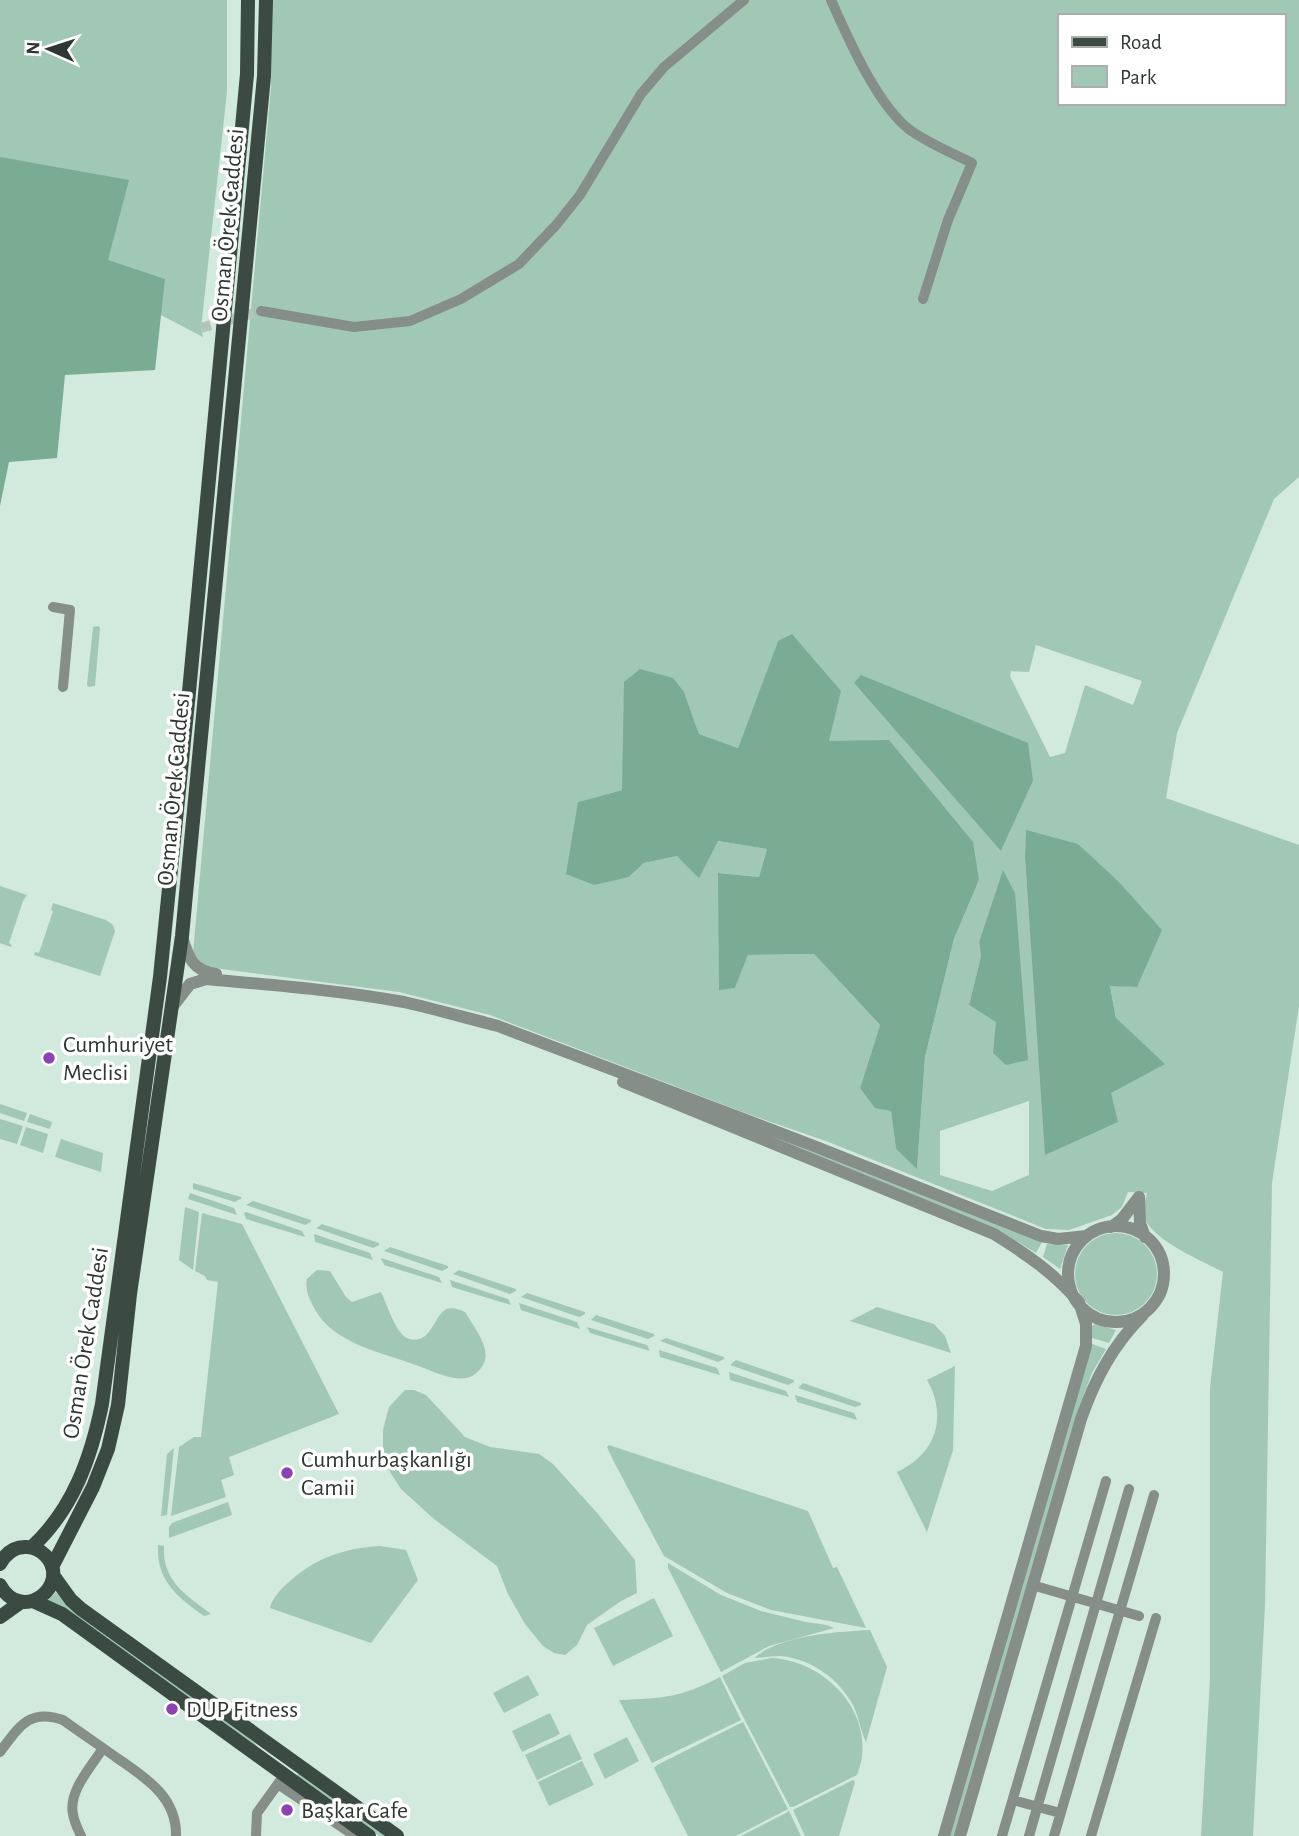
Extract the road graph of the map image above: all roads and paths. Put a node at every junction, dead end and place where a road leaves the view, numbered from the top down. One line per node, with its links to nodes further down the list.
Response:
1 (248, 0): 22 (main road, Osman Örek Caddesi)
2 (266, 0): 9 (main road, Osman Örek Caddesi)
3 (744, 0): 6 (street)
4 (831, 0): 5 (street)
5 (923, 299)
6 (261, 311)
7 (53, 607): 8 (street)
8 (63, 687)
9 (182, 936): 10 (street); 11 (main road, Osman Örek Caddesi)
10 (292, 987): 11 (street); 12 (street)
11 (173, 1006): 25 (main road, Osman Örek Caddesi)
12 (467, 1018): 14 (street); 16 (street)
13 (1111, 1227): 14 (street); 15 (street); 15 (street)
14 (1087, 1236): 16 (street)
15 (1146, 1237): 17 (street)
16 (1078, 1301): 17 (street); 48 (street)
17 (1143, 1315): 26 (street)
18 (1106, 1481): 28 (street)
19 (1129, 1489): 30 (street)
20 (1154, 1495): 31 (street)
21 (0, 1545): 23 (main road)
22 (32, 1547): 23 (main road); 25 (main road)
23 (16, 1548): 24 (main road)
24 (0, 1564)
25 (52, 1571): 29 (main road, Osman Örek Caddesi); 37 (main road)
26 (1032, 1585): 28 (street); 49 (street)
27 (0, 1592): 29 (main road)
28 (1073, 1597): 30 (street); 39 (street)
29 (27, 1601): 33 (main road, Osman Örek Caddesi); 38 (main road)
30 (1096, 1604): 31 (street); 40 (street)
31 (1120, 1611): 32 (street); 41 (street)
32 (1139, 1616)
33 (0, 1617)
34 (1156, 1618): 53 (street)
35 (103, 1748): 36 (street); 42 (street); 43 (street)
36 (0, 1752)
37 (293, 1762): 38 (street); 47 (main road)
38 (281, 1780): 44 (street); 45 (street); 46 (main road)
39 (1013, 1800): 40 (street); 50 (street)
40 (1038, 1807): 41 (street); 51 (street)
41 (1060, 1813): 52 (street)
42 (81, 1836)
43 (176, 1836)
44 (256, 1836)
45 (355, 1836)
46 (369, 1836)
47 (397, 1836)
48 (944, 1836)
49 (960, 1836)
50 (1002, 1836)
51 (1029, 1836)
52 (1054, 1836)
53 (1091, 1836)

